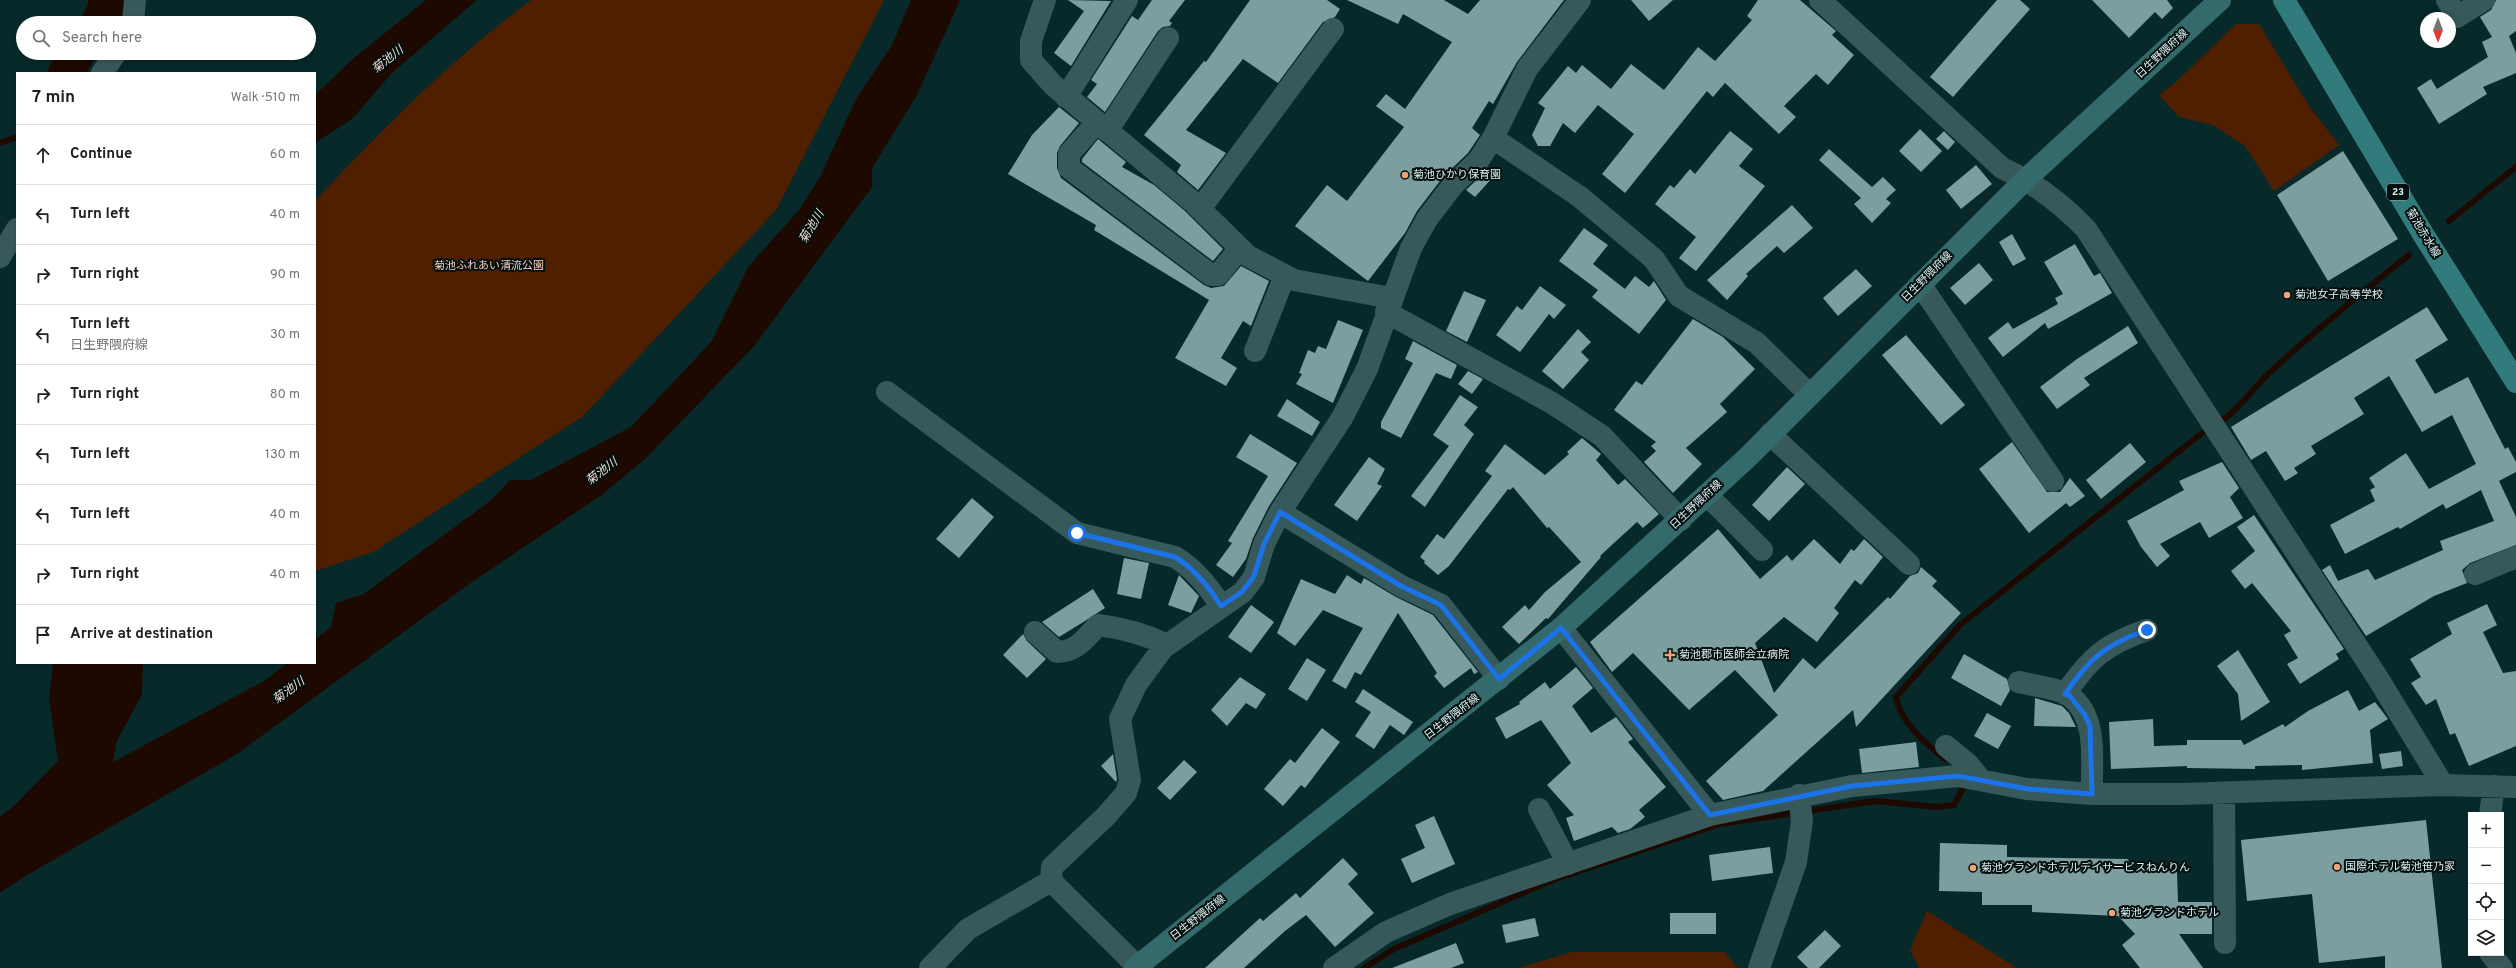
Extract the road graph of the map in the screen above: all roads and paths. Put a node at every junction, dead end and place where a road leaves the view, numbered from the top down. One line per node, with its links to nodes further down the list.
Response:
1 (135, 0): 10 (street)
2 (1045, 0): 15 (street)
3 (1127, 0): 15 (street)
4 (1580, 0): 17 (street)
5 (1820, 0): 18 (street)
6 (2220, 0): 18 (main road, 日生野隈府線)
7 (2284, 0): 27 (main road, 菊池赤水線 / 23)
8 (2447, 0): 9 (street)
9 (2484, 0)
10 (134, 16)
11 (1333, 29): 19 (street)
12 (1168, 38): 16 (street)
13 (111, 60): 14 (street)
14 (103, 72)
15 (1066, 97): 16 (street)
16 (1102, 126): 19 (street); 21 (street)
17 (1493, 138): 25 (street); 29 (street)
18 (2026, 179): 24 (main road, 日生野隈府線); 49 (street)
19 (1200, 209): 21 (street)
20 (16, 231): 22 (street)
21 (1240, 248): 23 (street)
22 (0, 257)
23 (1285, 275): 25 (street); 26 (street)
24 (1920, 284): 29 (main road, 日生野隈府線); 31 (street)
25 (1389, 305): 33 (street); 34 (street)
26 (1255, 351)
27 (2516, 382)
28 (887, 392): 39 (street)
29 (1809, 394): 30 (main road, 日生野隈府線)
30 (1770, 434): 32 (main road, 日生野隈府線); 37 (street)
31 (2053, 481)
32 (1707, 495): 34 (main road, 日生野隈府線); 35 (street)
33 (1280, 512): 39 (street); 44 (street)
34 (1681, 520): 40 (main road, 日生野隈府線)
35 (1762, 550)
36 (2516, 557): 38 (street)
37 (1909, 564)
38 (2475, 574)
39 (1221, 606): 43 (street)
40 (1561, 628): 44 (main road, 日生野隈府線); 57 (street)
41 (2147, 630): 46 (street)
42 (1035, 632): 43 (street)
43 (1166, 645): 59 (street)
44 (1499, 679): 63 (main road, 日生野隈府線)
45 (2019, 682): 46 (street)
46 (2065, 694): 53 (street)
47 (1946, 746): 48 (street)
48 (1981, 780): 53 (street); 54 (street)
49 (2443, 785): 50 (street); 52 (street)
50 (2494, 786): 51 (street); 56 (street)
51 (2516, 787)
52 (2224, 793): 53 (street); 60 (street)
53 (2092, 794)
54 (1799, 795): 57 (street); 65 (street)
55 (1539, 809): 58 (street)
56 (2490, 812)
57 (1710, 815): 58 (street)
58 (1568, 864): 64 (street)
59 (1051, 881): 62 (street); 63 (street)
60 (2225, 943)
61 (2492, 956): 66 (street)
62 (930, 968)
63 (1137, 968)
64 (1334, 968)
65 (1759, 968)
66 (2502, 968)

